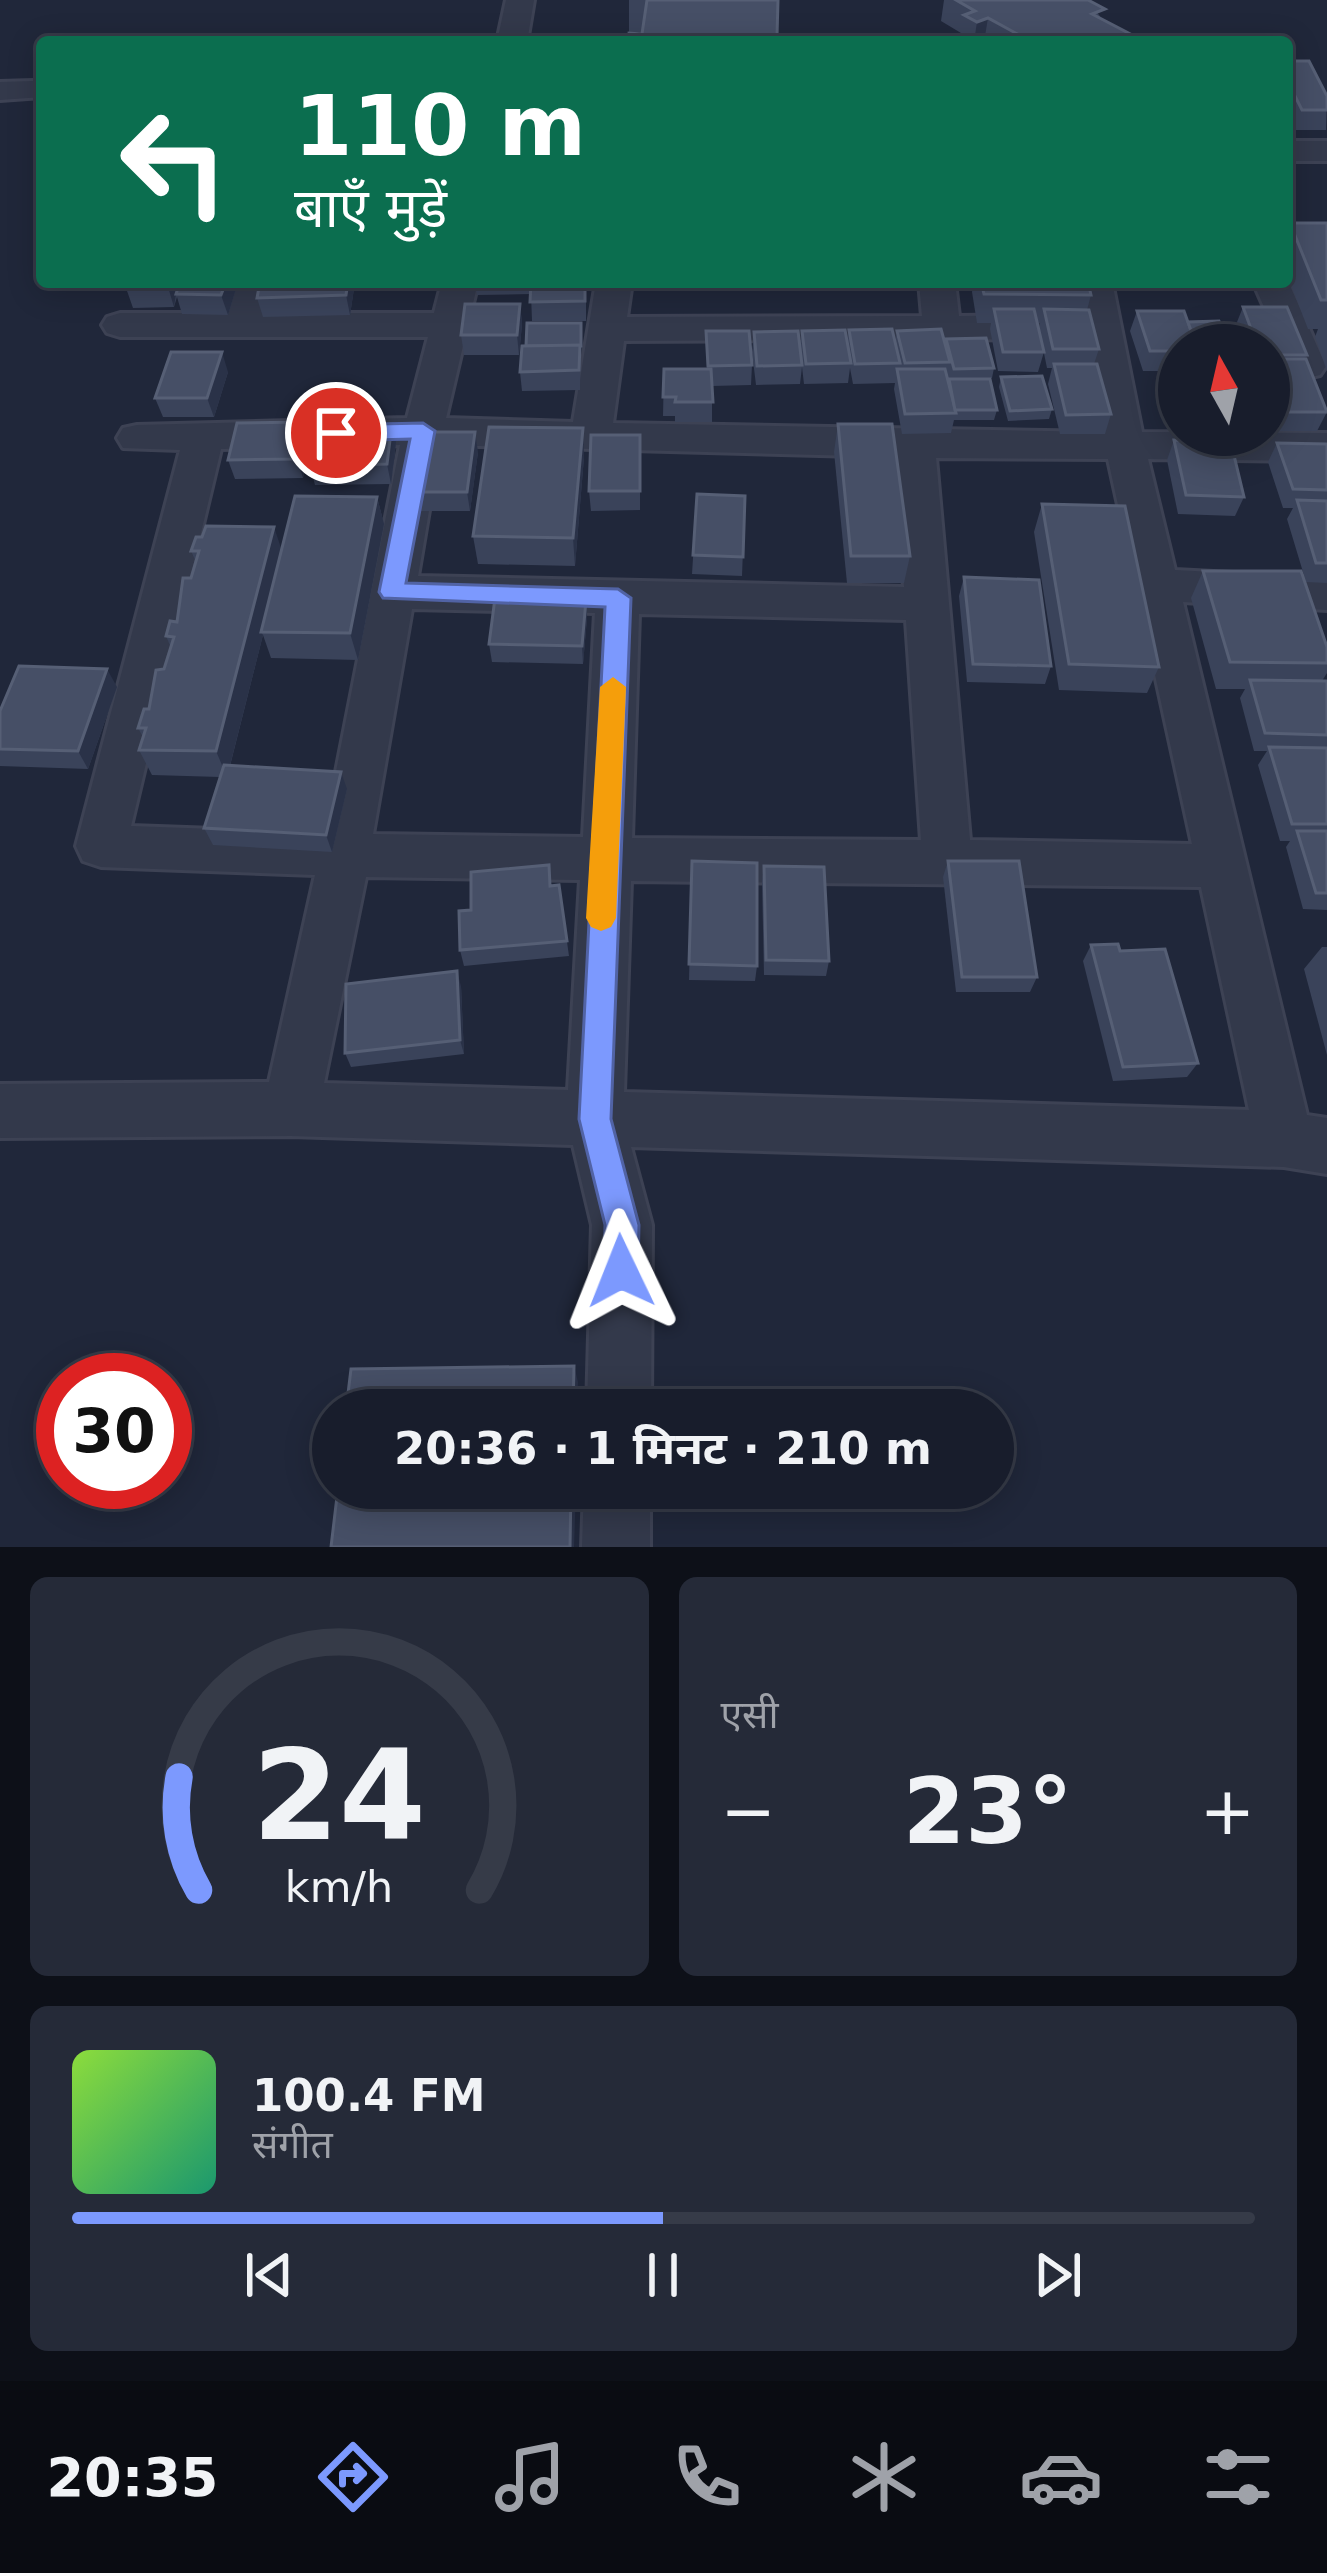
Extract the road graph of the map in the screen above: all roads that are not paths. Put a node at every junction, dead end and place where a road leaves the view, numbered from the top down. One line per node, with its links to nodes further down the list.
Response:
1 (520, 0): 2 (street)
2 (513, 36)
3 (33, 90): 4 (street)
4 (0, 91)
5 (1293, 151): 6 (street)
6 (1327, 151)
7 (252, 288): 15 (street)
8 (613, 288): 18 (street)
9 (938, 288): 19 (street)
10 (1274, 288): 13 (street)
11 (455, 303): 15 (street); 21 (street)
12 (1098, 304): 16 (street); 19 (street); 26 (street)
13 (1289, 324)
14 (120, 325): 15 (street)
15 (240, 325)
16 (1149, 326)
17 (1290, 326): 20 (street)
18 (607, 329): 19 (street); 23 (street)
19 (942, 329)
20 (1319, 397)
21 (423, 431): 22 (street); 23 (street); 29 (street)
22 (204, 436): 24 (street); 35 (street)
23 (591, 436): 25 (street)
24 (136, 438)
25 (915, 444): 26 (street); 32 (street)
26 (1125, 445): 27 (street); 28 (street)
27 (1327, 447)
28 (1157, 585): 30 (street); 36 (street)
29 (392, 592): 31 (street); 35 (street)
30 (1327, 594)
31 (618, 598): 32 (street); 33 (street)
32 (926, 604): 34 (street)
33 (603, 856): 34 (street); 35 (street); 39 (street)
34 (947, 858): 36 (street)
35 (344, 859): 37 (street)
36 (1222, 866): 40 (street)
37 (290, 1109): 38 (street); 39 (street)
38 (0, 1112)
39 (595, 1119): 40 (street); 41 (street)
40 (1305, 1142)
41 (619, 1389)
42 (617, 1509): 43 (street)
43 (616, 1547)

